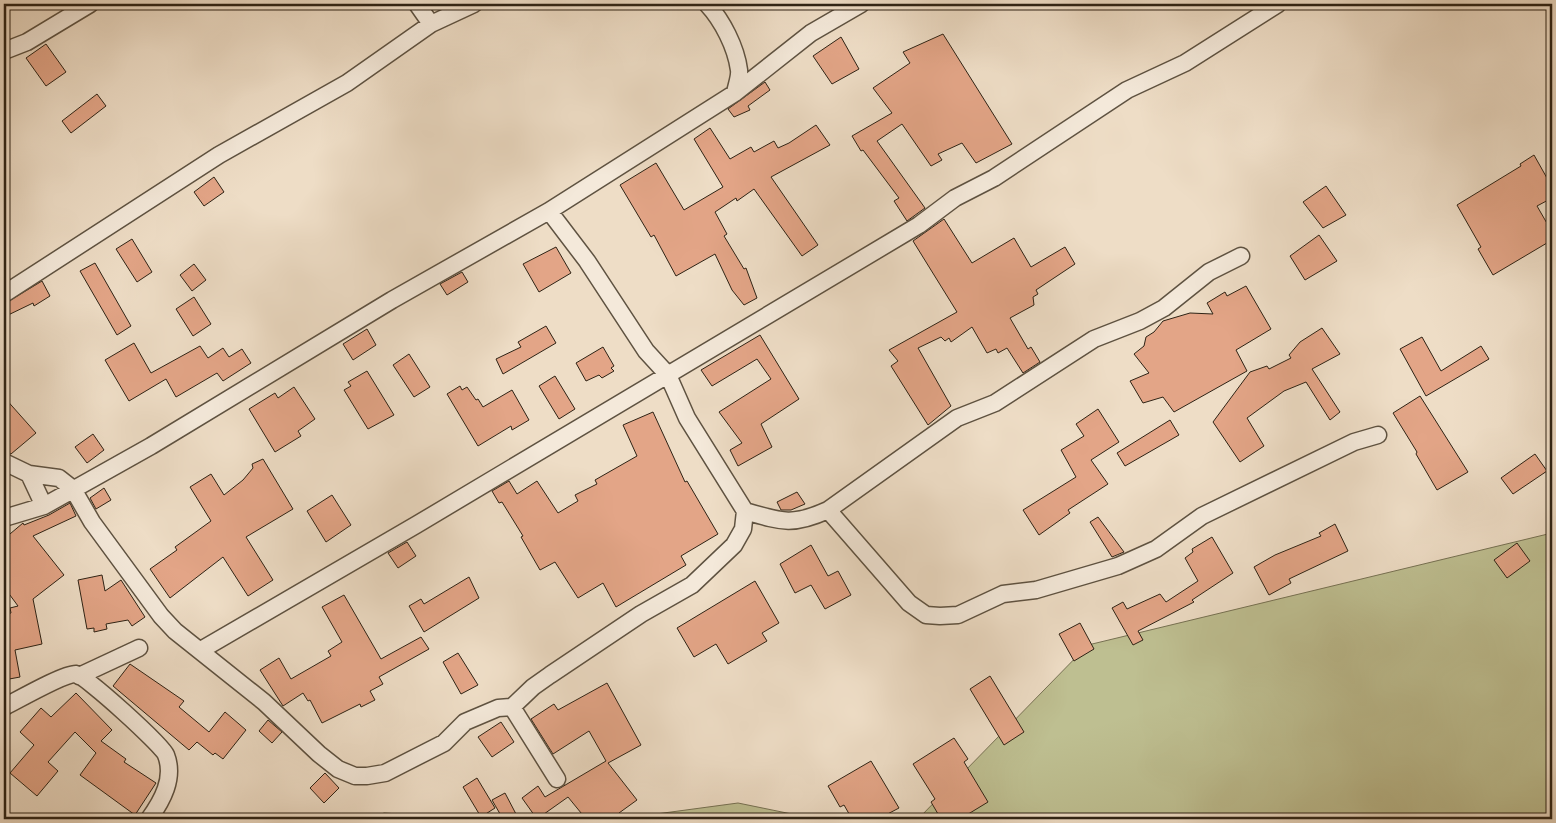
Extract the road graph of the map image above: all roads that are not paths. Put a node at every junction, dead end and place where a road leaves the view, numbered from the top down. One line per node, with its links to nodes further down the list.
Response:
1 (90, 4): 8 (street)
2 (417, 4): 7 (street)
3 (474, 4): 7 (street)
4 (706, 4): 9 (street)
5 (861, 4): 9 (street)
6 (1278, 4): 13 (street)
7 (431, 24): 12 (street)
8 (4, 51)
9 (735, 93): 10 (street)
10 (549, 211): 13 (street); 17 (street)
11 (1241, 256): 19 (street)
12 (4, 294)
13 (668, 374): 20 (street); 23 (street)
14 (1378, 435): 19 (street)
15 (4, 462): 16 (street)
16 (28, 474): 17 (street); 18 (street)
17 (73, 489): 18 (street); 23 (street)
18 (44, 506): 21 (street)
19 (828, 510): 20 (street)
20 (745, 511): 25 (street)
21 (4, 518)
22 (140, 648): 24 (street)
23 (201, 650): 25 (street)
24 (80, 676): 26 (street); 28 (street)
25 (512, 707): 27 (street)
26 (4, 708)
27 (556, 779)
28 (149, 819)

